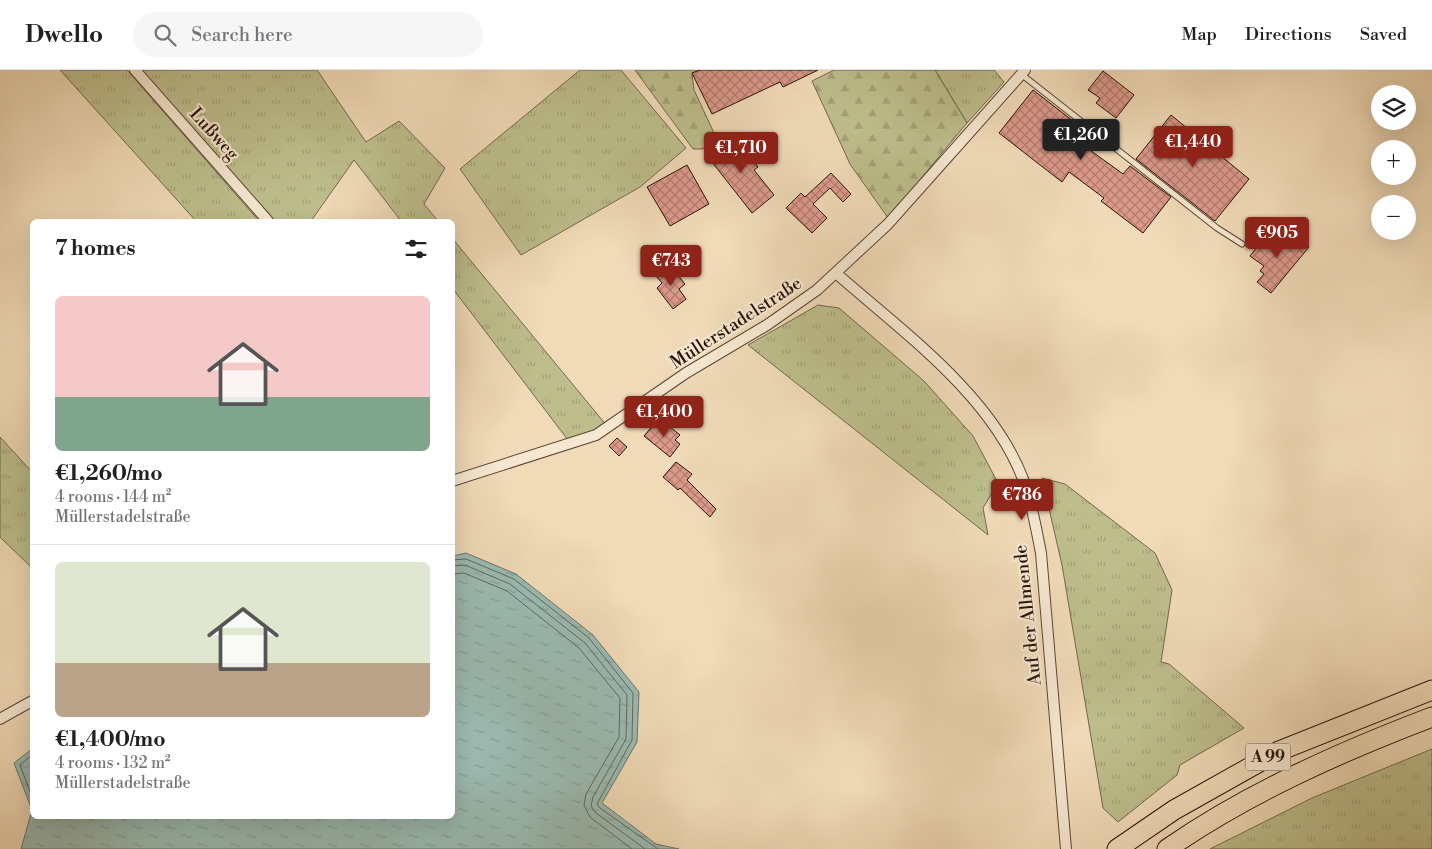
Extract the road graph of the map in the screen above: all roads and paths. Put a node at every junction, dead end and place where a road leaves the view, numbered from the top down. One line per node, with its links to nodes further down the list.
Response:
1 (135, 70): 3 (street, Lußweg)
2 (1023, 72): 4 (lane); 5 (street, Müllerstadelstraße)
3 (267, 219)
4 (1242, 244)
5 (837, 274): 6 (street, Müllerstadelstraße); 11 (street, Auf der Allmende)
6 (455, 480)
7 (1432, 690): 12 (highway, A 99)
8 (30, 702): 10 (street)
9 (1432, 717): 13 (highway, A 99)
10 (0, 719)
11 (1066, 849)
12 (1117, 849)
13 (1166, 849)

